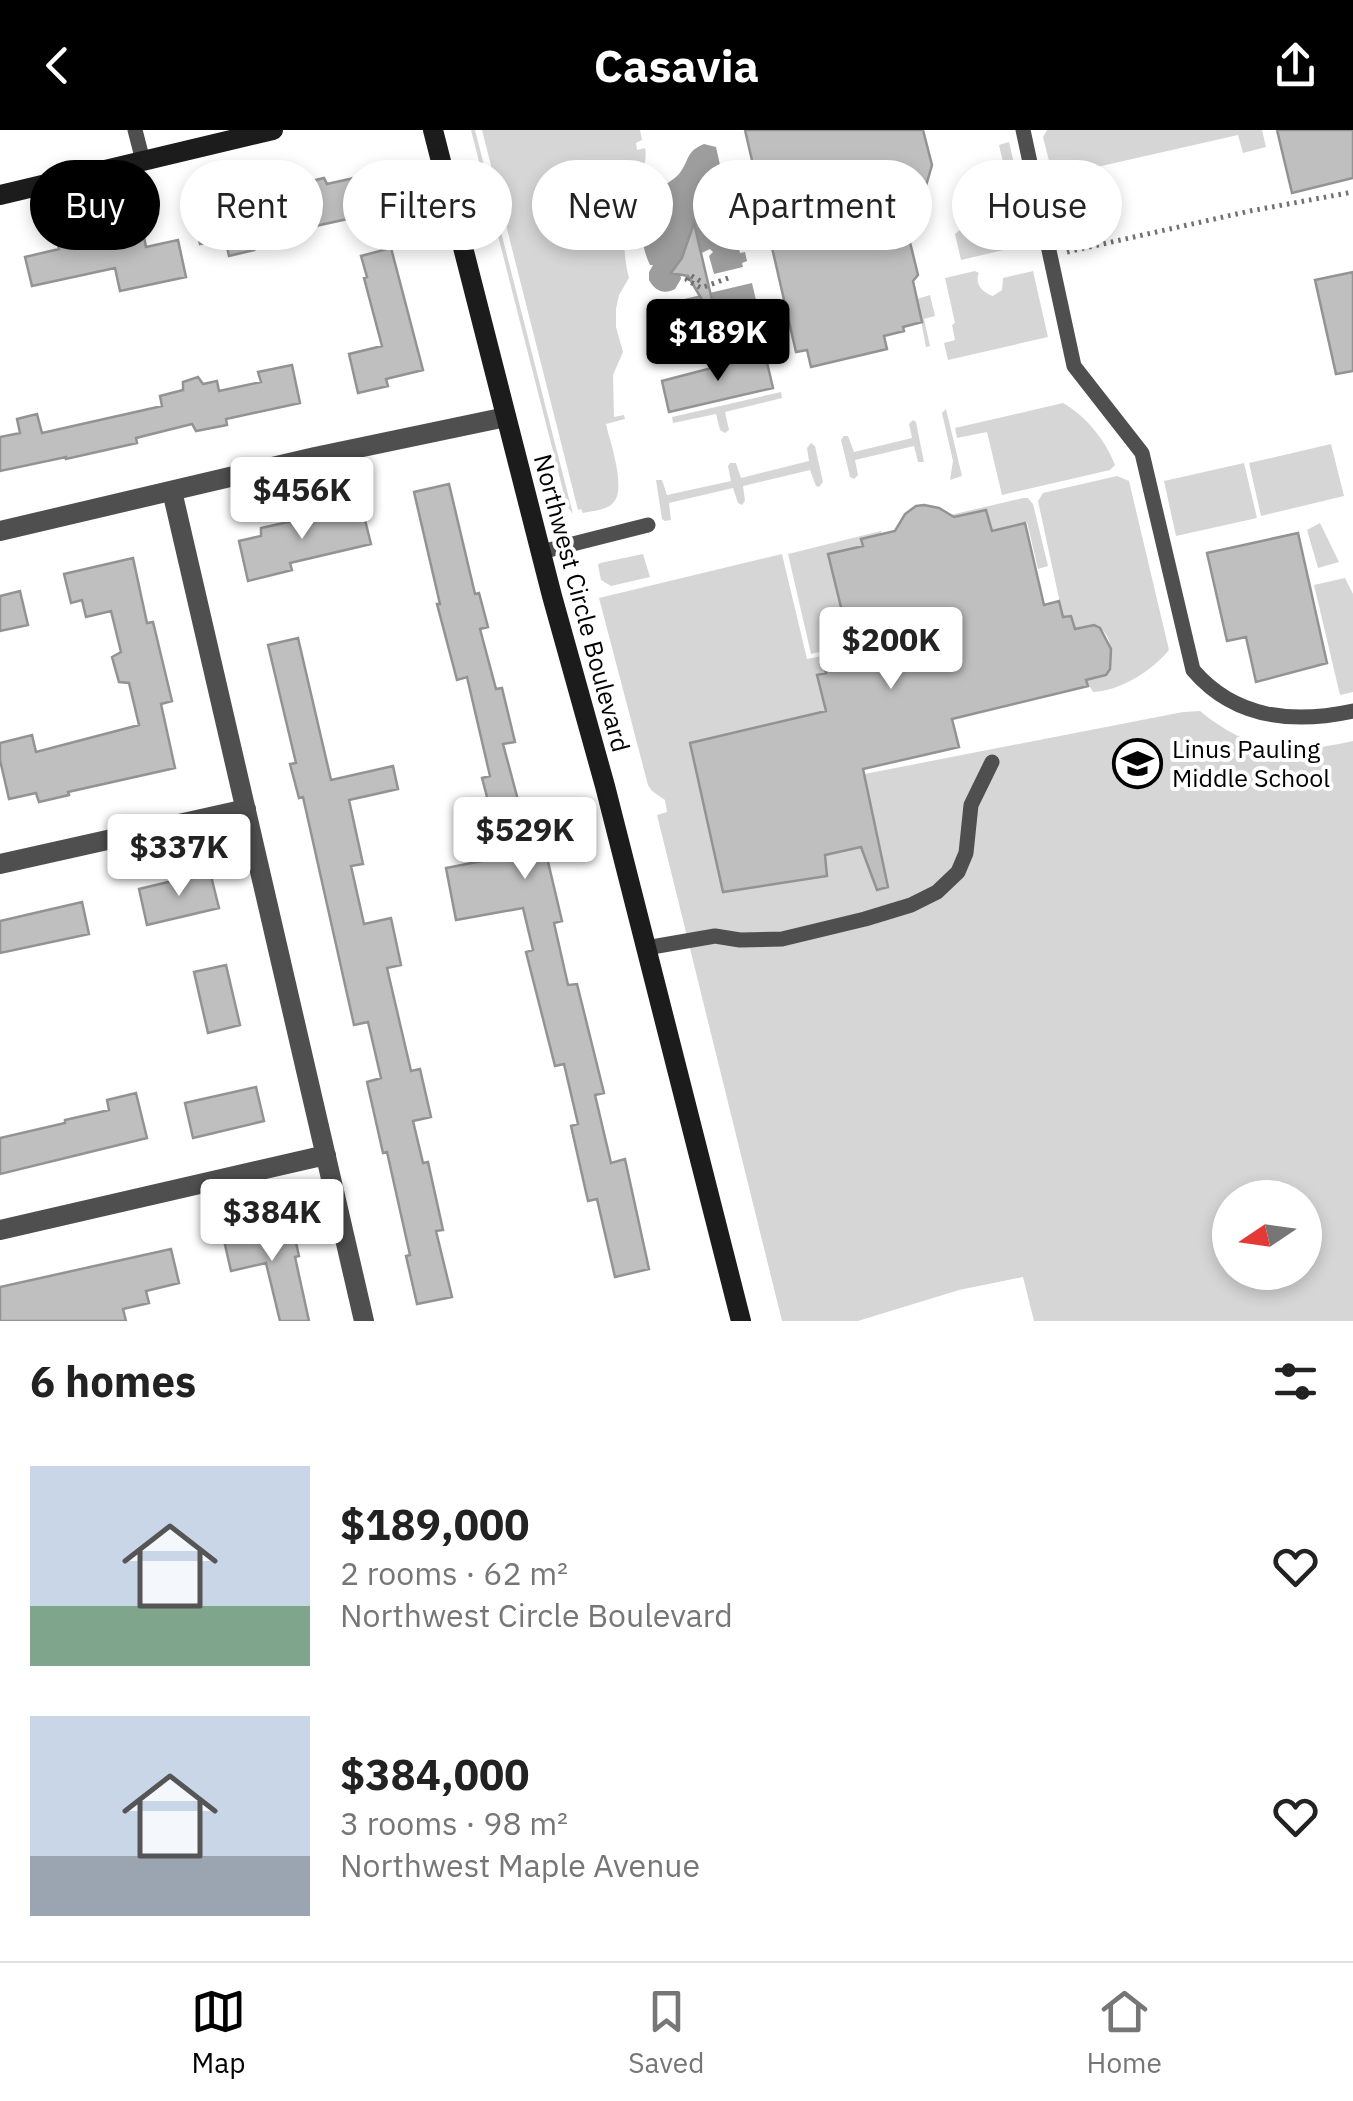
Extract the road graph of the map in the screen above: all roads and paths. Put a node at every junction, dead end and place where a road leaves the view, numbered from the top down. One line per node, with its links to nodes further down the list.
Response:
1 (135, 130): 5 (lane)
2 (273, 130): 6 (main road)
3 (433, 130): 13 (main road, Northwest Circle Boulevard)
4 (1022, 130): 18 (lane)
5 (143, 160)
6 (147, 160)
7 (30, 188): 9 (main road)
8 (1353, 192): 10 (path)
9 (0, 195)
10 (1064, 253)
11 (731, 278): 12 (path)
12 (700, 281)
13 (506, 417): 14 (street); 17 (main road, Northwest Circle Boulevard)
14 (172, 491): 16 (street); 20 (street)
15 (648, 525): 17 (lane)
16 (0, 530)
17 (541, 552): 22 (main road, Northwest Circle Boulevard)
18 (1353, 711)
19 (992, 762): 22 (lane)
20 (246, 809): 21 (street); 23 (street)
21 (0, 864)
22 (646, 948): 26 (main road, Northwest Circle Boulevard)
23 (326, 1155): 24 (street); 25 (street)
24 (0, 1230)
25 (364, 1321)
26 (741, 1321)

